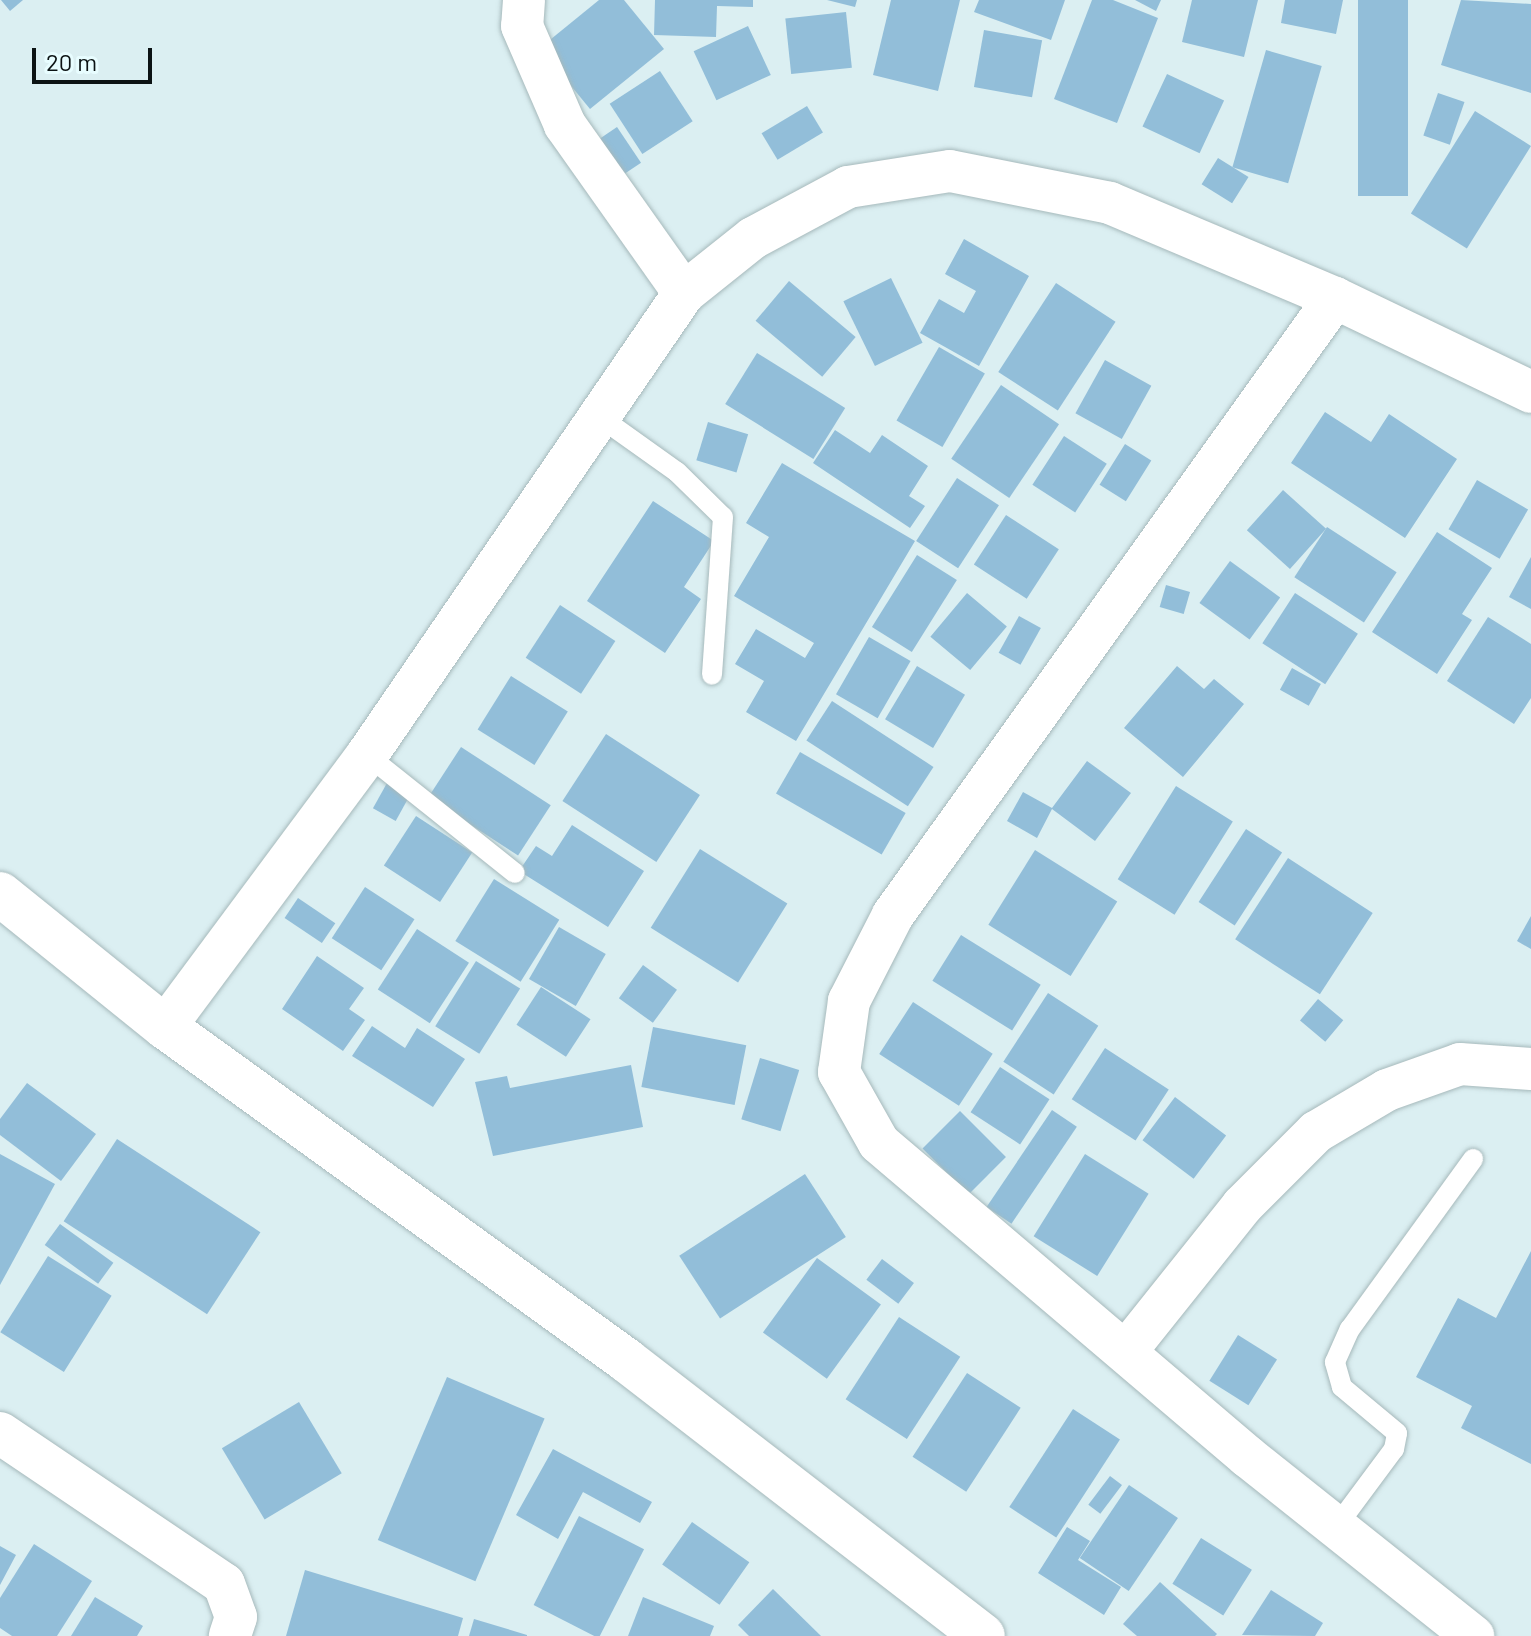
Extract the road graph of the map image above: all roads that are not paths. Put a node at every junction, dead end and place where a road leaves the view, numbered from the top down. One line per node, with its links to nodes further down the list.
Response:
1 (524, 0): 2 (street)
2 (684, 293): 3 (street); 5 (street)
3 (1335, 298): 4 (street); 13 (street)
4 (1531, 392)
5 (597, 415): 6 (lane); 7 (street)
6 (712, 675)
7 (367, 755): 8 (lane); 10 (street)
8 (515, 873)
9 (0, 894): 10 (main road)
10 (165, 1027): 17 (main road)
11 (1531, 1069): 13 (street)
12 (1473, 1159): 15 (lane)
13 (1128, 1349): 15 (street)
14 (0, 1433): 16 (street)
15 (1336, 1527): 18 (street)
16 (230, 1636)
17 (983, 1636)
18 (1473, 1636)

